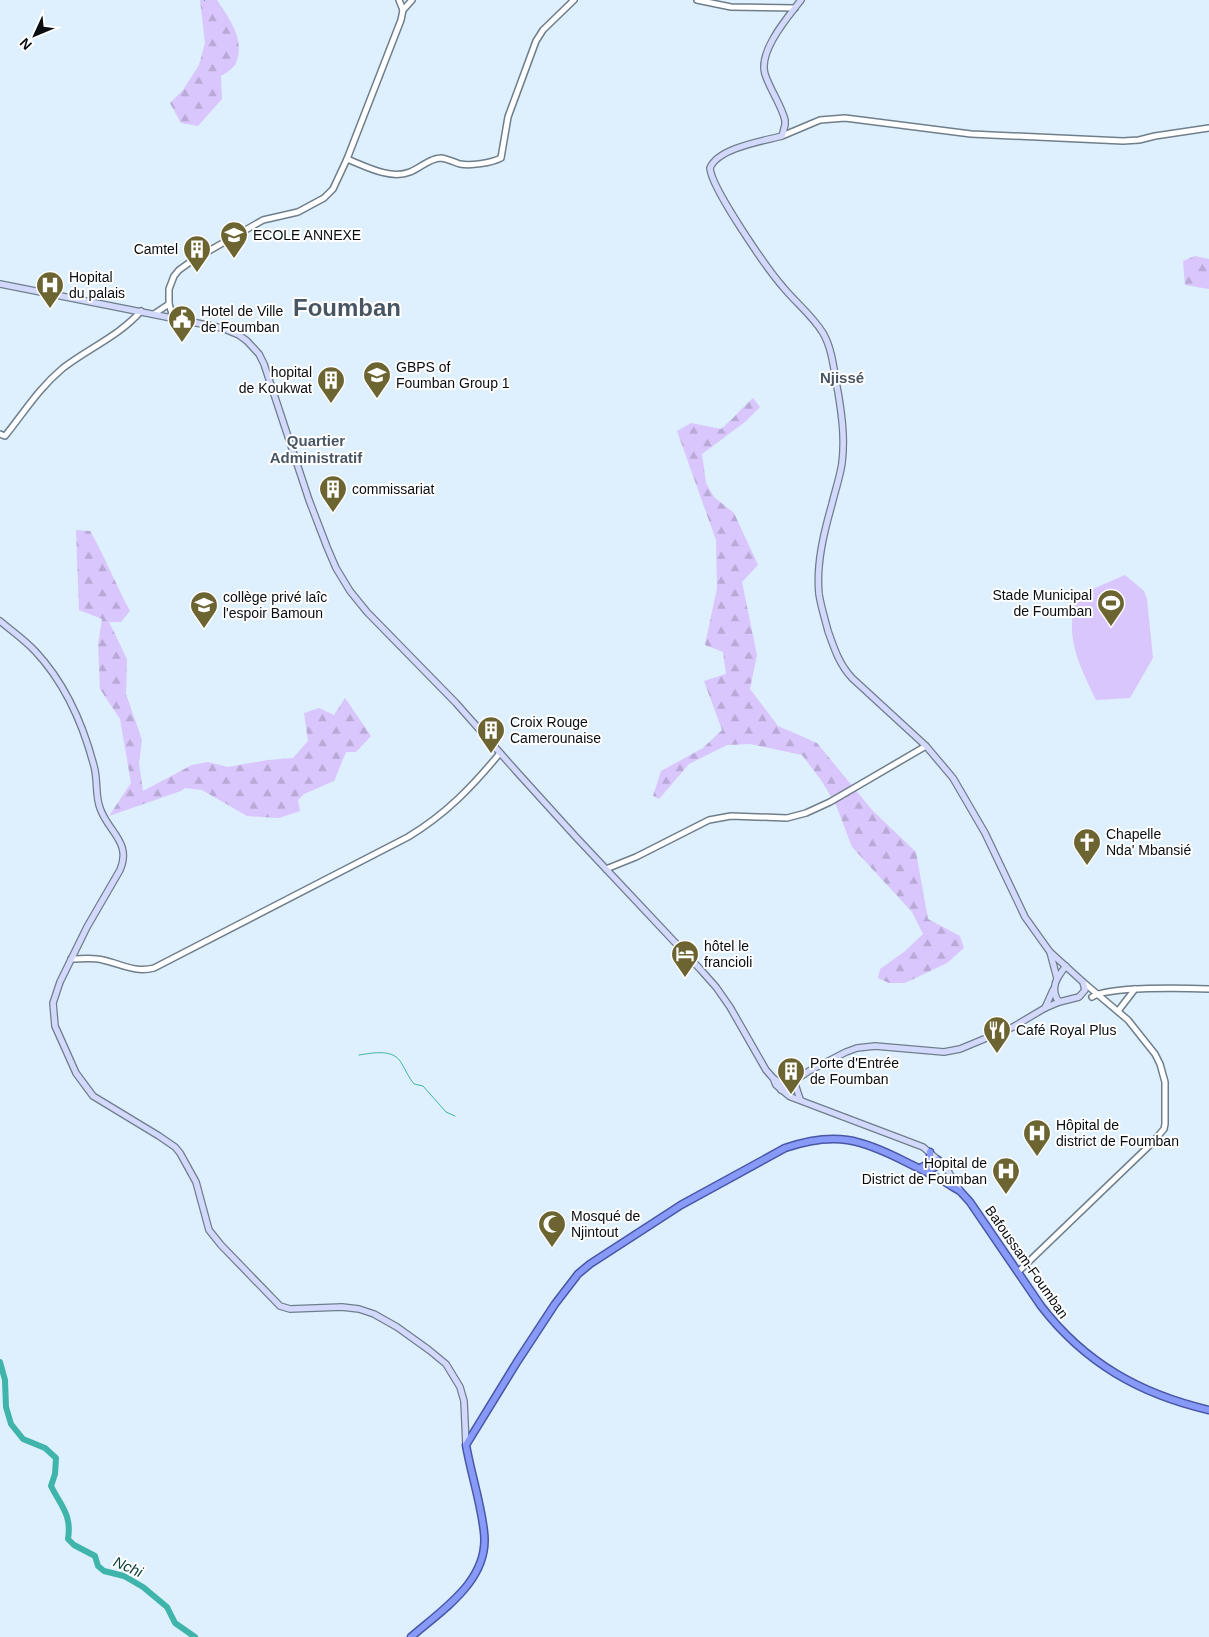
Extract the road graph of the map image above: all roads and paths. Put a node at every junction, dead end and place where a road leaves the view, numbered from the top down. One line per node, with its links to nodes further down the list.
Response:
1 (399, 0): 7 (street)
2 (412, 0): 7 (street)
3 (574, 0): 10 (street)
4 (697, 0): 6 (street)
5 (802, 0): 6 (main road)
6 (795, 8): 9 (main road)
7 (403, 10): 10 (street)
8 (1209, 128): 9 (street)
9 (782, 136): 18 (main road)
10 (347, 159): 12 (street)
11 (0, 284): 13 (main road)
12 (169, 304): 14 (street); 15 (street)
13 (141, 311): 14 (main road); 16 (street)
14 (154, 314): 15 (main road)
15 (173, 317): 19 (main road)
16 (0, 434)
17 (0, 621): 22 (main road)
18 (926, 746): 20 (street); 21 (main road)
19 (500, 753): 20 (main road); 22 (street)
20 (606, 869): 36 (main road)
21 (1050, 952): 23 (main road); 24 (main road)
22 (70, 959): 47 (main road)
23 (1066, 966): 24 (main road); 25 (main road)
24 (1057, 978): 26 (main road)
25 (1084, 982): 29 (street); 30 (main road)
26 (1054, 988): 33 (main road); 34 (main road)
27 (1209, 989): 28 (street)
28 (1135, 990): 29 (street); 35 (street)
29 (1097, 993): 31 (street); 32 (street)
30 (1079, 997): 31 (street); 33 (main road)
31 (1092, 997): 32 (street)
32 (1102, 998): 35 (street)
33 (1059, 1002): 34 (main road)
34 (1046, 1008): 37 (main road)
35 (1118, 1010): 45 (street)
36 (774, 1079): 37 (main road); 38 (main road)
37 (794, 1079): 38 (main road); 39 (main road)
38 (781, 1087): 39 (main road)
39 (803, 1101): 40 (main road)
40 (930, 1152): 41 (main road); 42 (highway)
41 (938, 1160): 43 (highway); 44 (main road)
42 (920, 1168): 43 (highway); 47 (highway)
43 (927, 1172): 44 (highway)
44 (960, 1191): 45 (highway, Bafoussam-Foumban)
45 (1018, 1272): 46 (highway, Bafoussam-Foumban)
46 (1209, 1410)
47 (466, 1445): 48 (highway)
48 (410, 1637)

